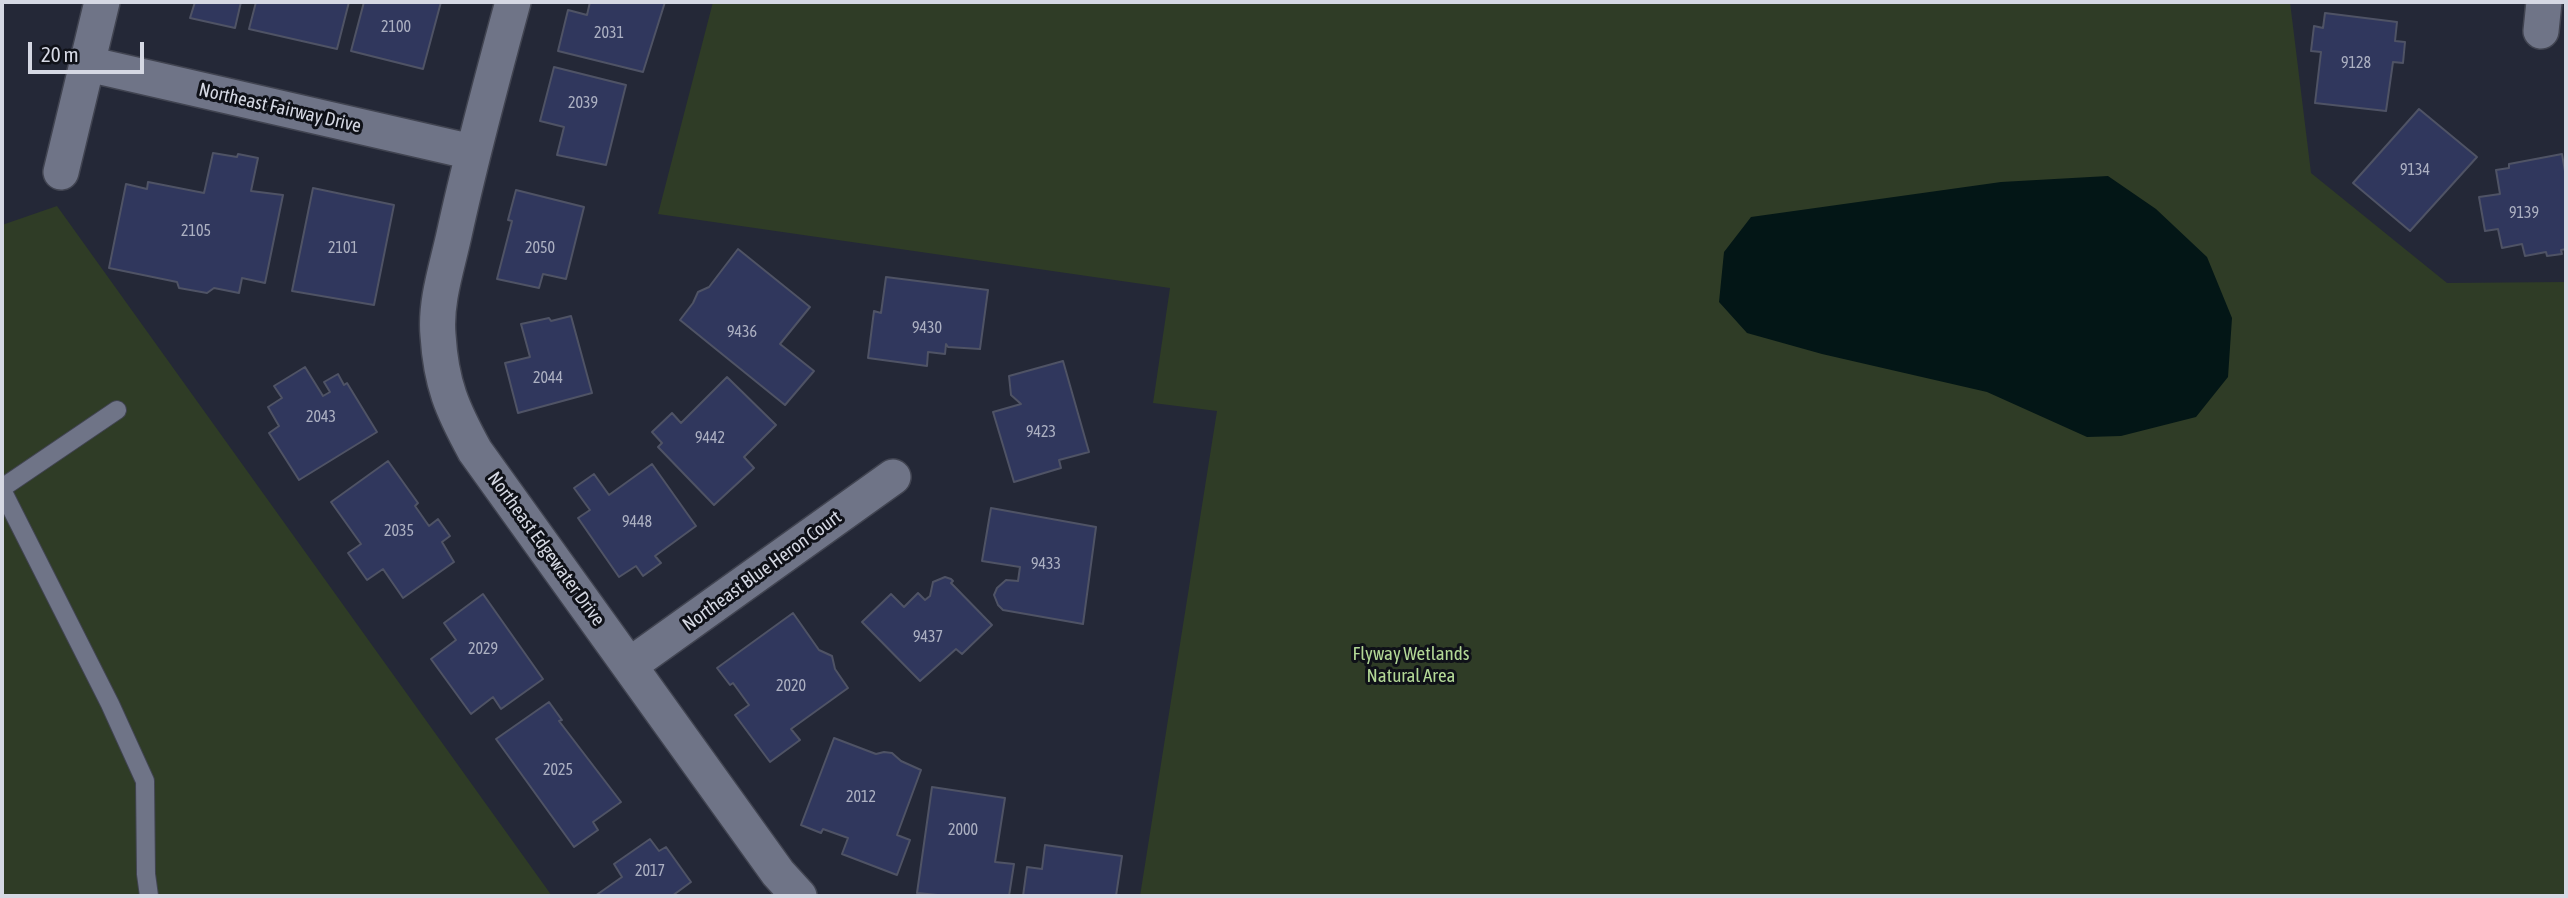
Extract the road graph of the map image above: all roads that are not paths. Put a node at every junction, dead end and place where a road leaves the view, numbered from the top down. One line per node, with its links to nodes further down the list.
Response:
1 (102, 2): 3 (street)
2 (513, 2): 4 (street, Northeast Edgewater Drive)
3 (88, 64): 4 (street, Northeast Fairway Drive); 5 (street)
4 (472, 152): 9 (street, Northeast Edgewater Drive)
5 (61, 172)
6 (117, 410): 8 (lane)
7 (894, 477): 9 (street, Northeast Blue Heron Court)
8 (2, 489): 10 (lane)
9 (631, 665): 11 (street, Northeast Edgewater Drive)
10 (149, 896)
11 (799, 896)

